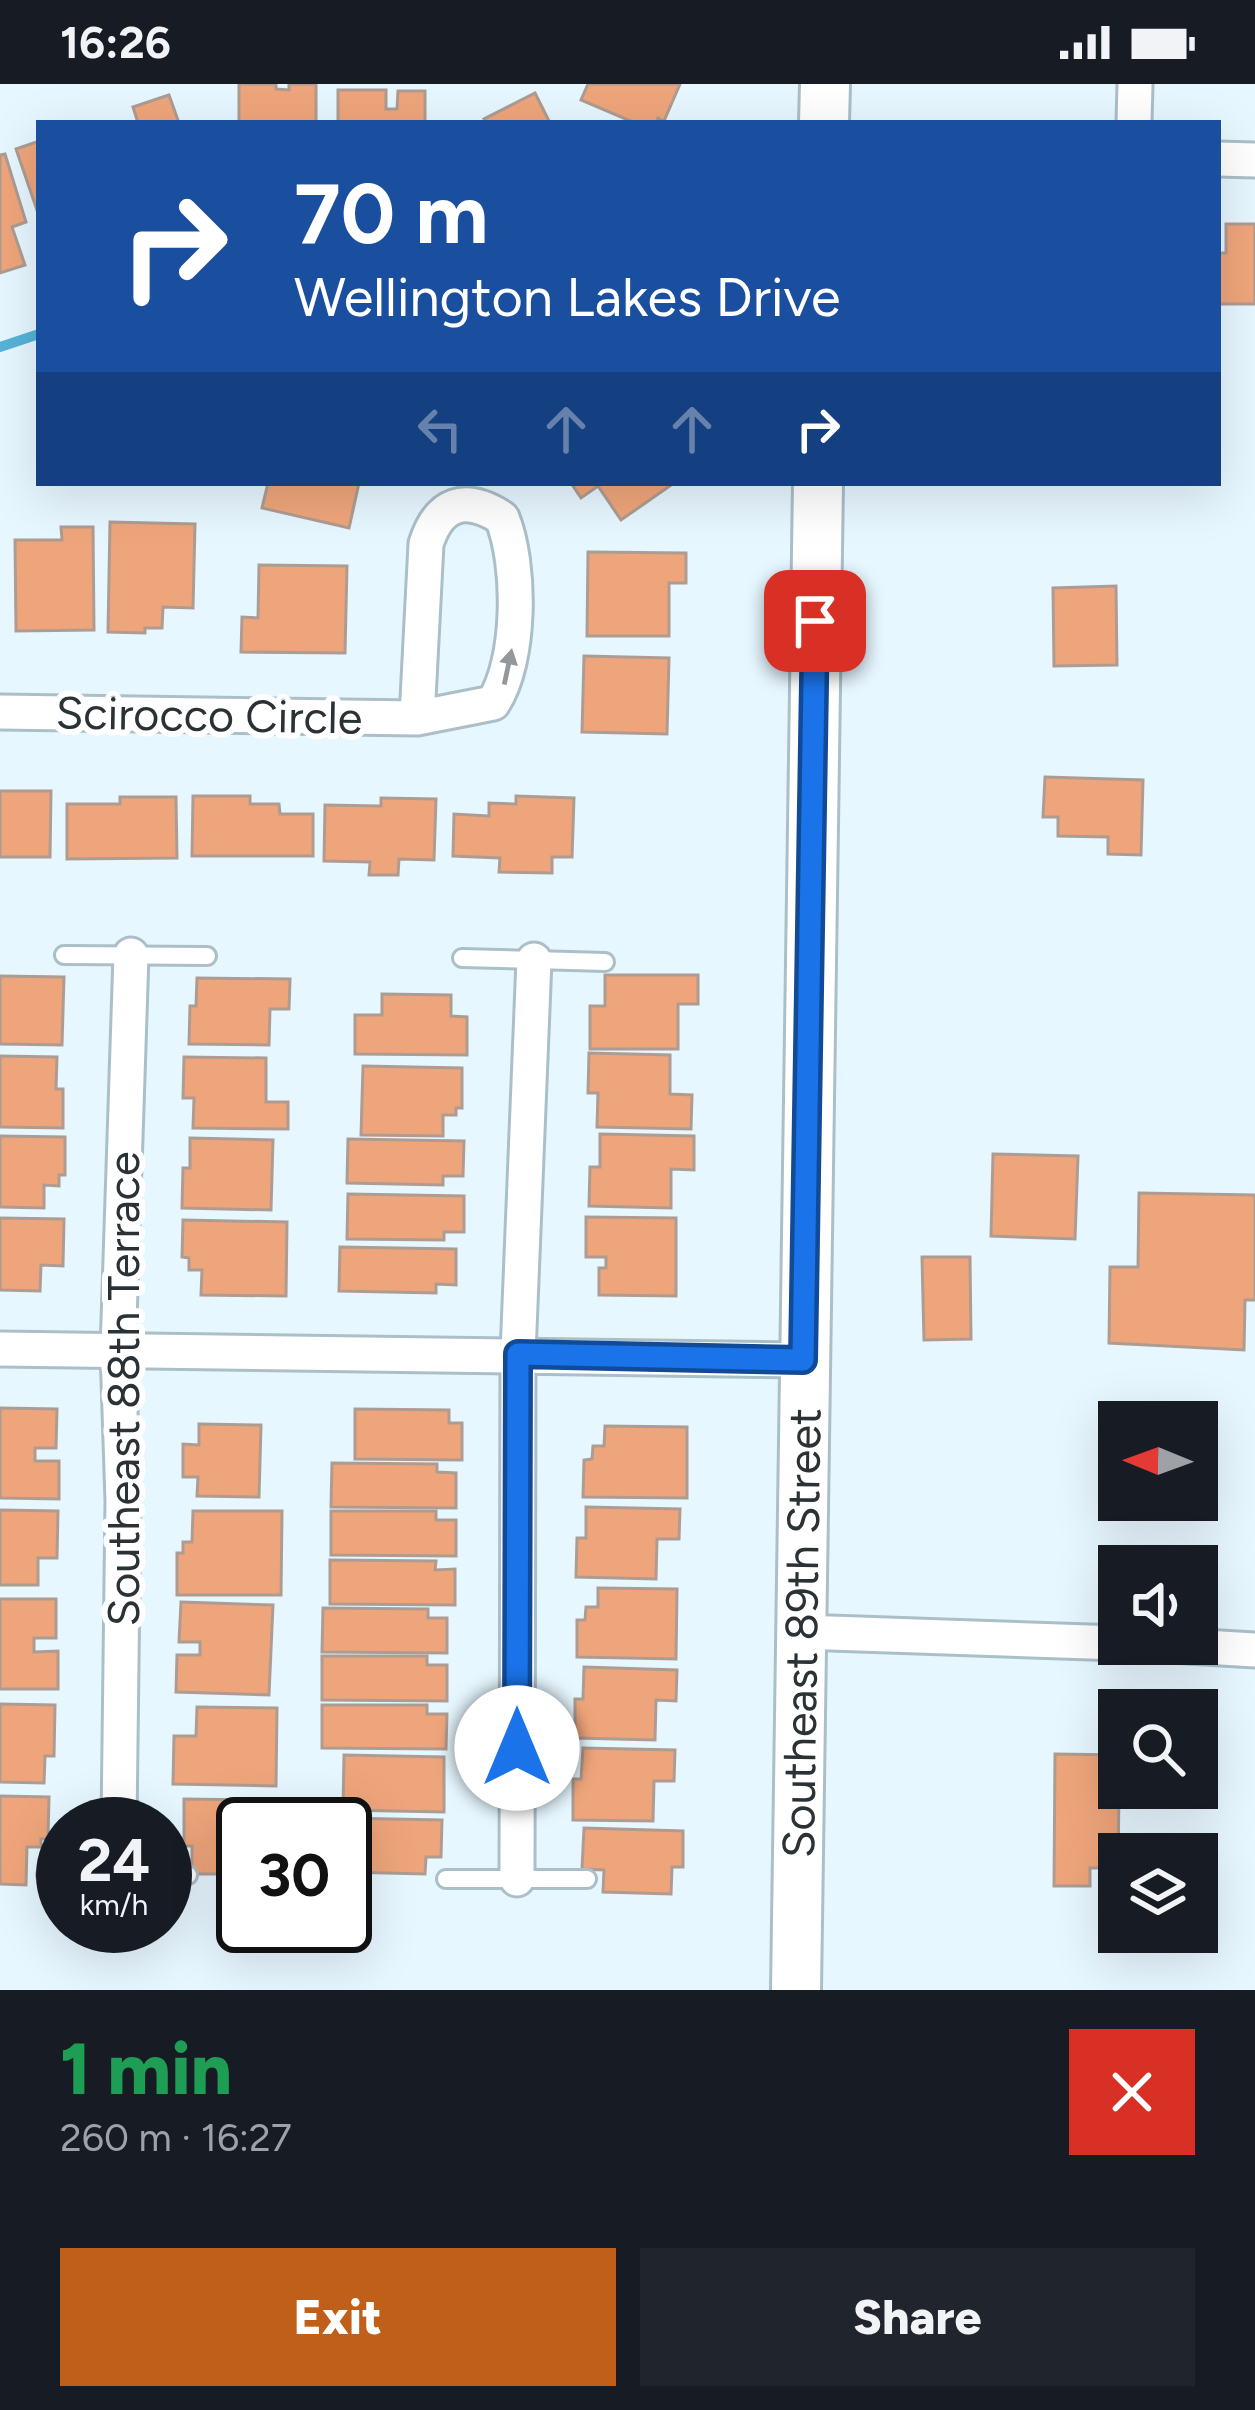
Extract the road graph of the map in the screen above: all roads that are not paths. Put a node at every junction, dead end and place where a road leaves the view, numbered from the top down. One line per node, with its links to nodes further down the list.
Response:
1 (825, 84): 3 (street)
2 (1135, 84): 4 (street)
3 (824, 120)
4 (1133, 120)
5 (1221, 159): 6 (street)
6 (1255, 160)
7 (818, 486): 19 (street, Southeast 89th Street)
8 (0, 712): 9 (street, Scirocco Circle)
9 (417, 718): 9 (street, Scirocco Circle, one-way to 9)
10 (64, 955): 11 (lane)
11 (131, 955): 12 (lane); 17 (street, Southeast 88th Terrace)
12 (207, 956)
13 (462, 958): 14 (lane)
14 (534, 960): 15 (lane); 18 (street)
15 (604, 962)
16 (0, 1349): 17 (street)
17 (118, 1351): 18 (street); 24 (street, Southeast 88th Terrace)
18 (518, 1354): 19 (street); 26 (street)
19 (803, 1360): 20 (street, Southeast 89th Street)
20 (801, 1632): 21 (street); 28 (street, Southeast 89th Street)
21 (1098, 1641)
22 (1218, 1648): 23 (street)
23 (1255, 1650)
24 (119, 1797)
25 (446, 1879): 26 (lane)
26 (517, 1879): 27 (lane)
27 (587, 1879)
28 (796, 1990)

